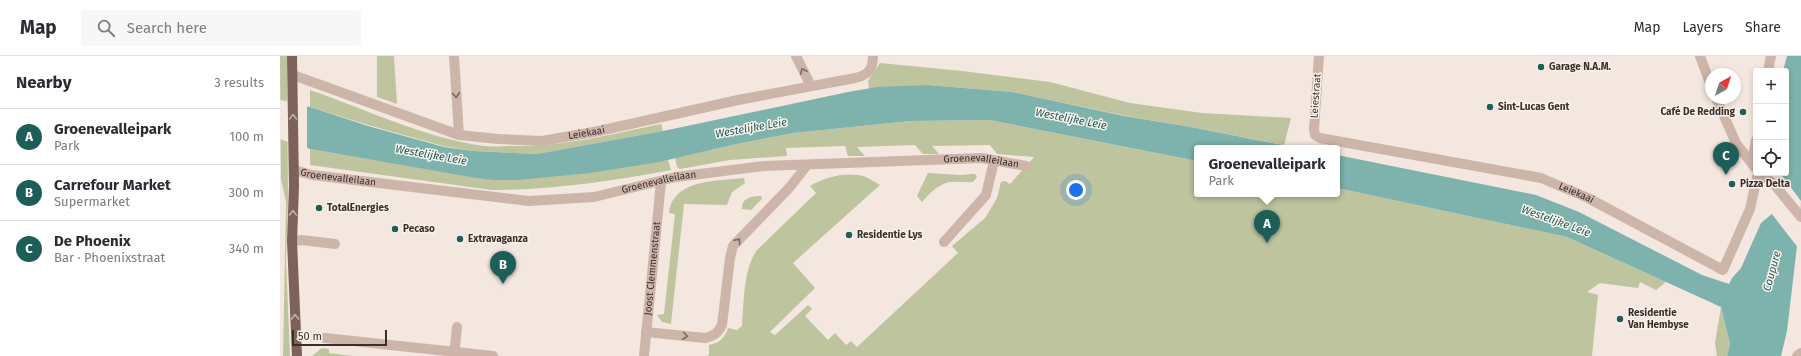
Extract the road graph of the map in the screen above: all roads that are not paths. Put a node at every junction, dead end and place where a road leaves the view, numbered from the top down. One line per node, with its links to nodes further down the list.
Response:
1 (292, 56): 10 (main road)
2 (454, 56): 13 (street, one-way to 13)
3 (796, 56): 11 (street, one-way to 3)
4 (1319, 56): 14 (street, Leiestraat)
5 (1700, 56): 9 (street)
6 (1771, 56): 8 (street)
7 (873, 57): 11 (street, Leiekaai)
8 (1769, 68)
9 (1705, 70)
10 (292, 75): 13 (street, Leiekaai); 19 (main road, one-way to 10)
11 (811, 86): 13 (street, Leiekaai)
12 (1719, 104): 17 (street)
13 (459, 135)
14 (1315, 135): 20 (street, Leiekaai)
15 (994, 161): 16 (street, Groenevalleilaan); 18 (street, Groenevalleilaan); 25 (street)
16 (807, 165): 22 (street, Groenevalleilaan); 28 (street, one-way to 16)
17 (1753, 165)
18 (1026, 166)
19 (294, 170): 22 (street, Groenevalleilaan); 24 (main road, one-way to 19)
20 (1758, 176)
21 (1763, 176): 23 (street)
22 (661, 182): 28 (street, Joost Clemmenstraat)
23 (1801, 217)
24 (292, 241): 26 (street); 32 (main road, one-way to 24)
25 (944, 242)
26 (335, 244)
27 (457, 327): 31 (street)
28 (646, 332): 34 (street, Joost Clemmenstraat)
29 (325, 338): 31 (street)
30 (1801, 353): 35 (street)
31 (454, 354): 33 (street)
32 (296, 356)
33 (493, 356)
34 (644, 356)
35 (1797, 356)

